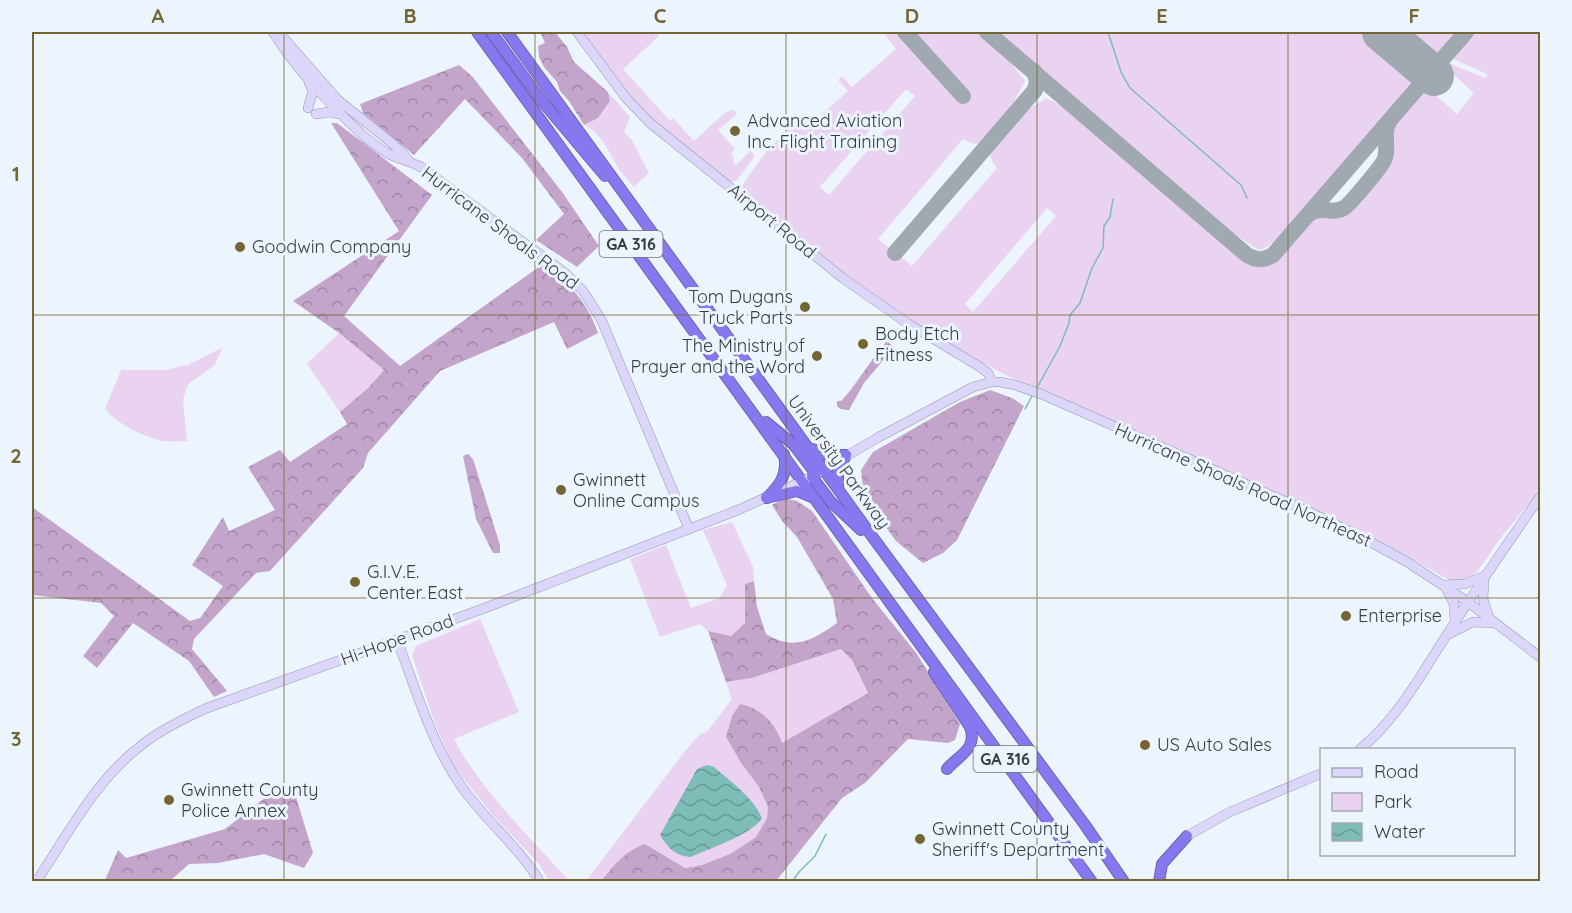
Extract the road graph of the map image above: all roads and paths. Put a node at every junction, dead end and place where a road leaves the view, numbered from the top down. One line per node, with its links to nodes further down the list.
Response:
1 (477, 32): 11 (highway, University Parkway / GA 316)
2 (491, 32): 9 (highway)
3 (507, 32): 9 (highway, University Parkway / GA 316)
4 (577, 32): 10 (street, Airport Road)
5 (274, 33): 6 (street, Hurricane Shoals Road); 8 (street, Hurricane Shoals Road)
6 (308, 81): 7 (street, Hurricane Shoals Road); 7 (street)
7 (341, 115): 8 (street, Hurricane Shoals Road)
8 (408, 160): 20 (street, Hurricane Shoals Road)
9 (627, 197): 12 (highway, University Parkway / GA 316)
10 (992, 382): 14 (street); 23 (street, Hurricane Shoals Road Northeast)
11 (754, 412): 13 (highway, University Parkway / GA 316); 15 (highway)
12 (809, 448): 14 (highway); 15 (highway, University Parkway / GA 316)
13 (784, 454): 15 (highway, University Parkway / GA 316); 18 (highway)
14 (846, 455): 15 (street); 16 (highway)
15 (814, 475): 16 (highway, University Parkway / GA 316); 18 (street, Hi-Hope Road); 19 (highway, University Parkway / GA 316); 21 (highway)
16 (838, 488): 21 (highway, University Parkway / GA 316)
17 (1540, 497): 22 (street)
18 (766, 498): 19 (highway); 20 (street, Hi-Hope Road)
19 (817, 500): 28 (highway, University Parkway / GA 316)
20 (689, 529): 29 (street, Hi-Hope Road)
21 (874, 538): 34 (highway, University Parkway / GA 316)
22 (1485, 576): 23 (street); 24 (street); 26 (street)
23 (1444, 586): 24 (street, Hurricane Shoals Road Northeast); 25 (street)
24 (1468, 602): 25 (street); 26 (street, Hurricane Shoals Road Northeast)
25 (1455, 621): 27 (street)
26 (1493, 621): 27 (street); 30 (street, Hurricane Shoals Road Northeast)
27 (1447, 635): 31 (street)
28 (916, 636): 32 (highway); 38 (highway, University Parkway / GA 316)
29 (397, 640): 36 (street, Hi-Hope Road); 37 (street)
30 (1540, 657)
31 (1361, 748)
32 (947, 770)
33 (1320, 773): 35 (street)
34 (1085, 825): 39 (highway, University Parkway / GA 316); 40 (highway)
35 (1187, 836): 41 (highway)
36 (36, 882)
37 (540, 882)
38 (1092, 882)
39 (1124, 882)
40 (1133, 882)
41 (1159, 882)

